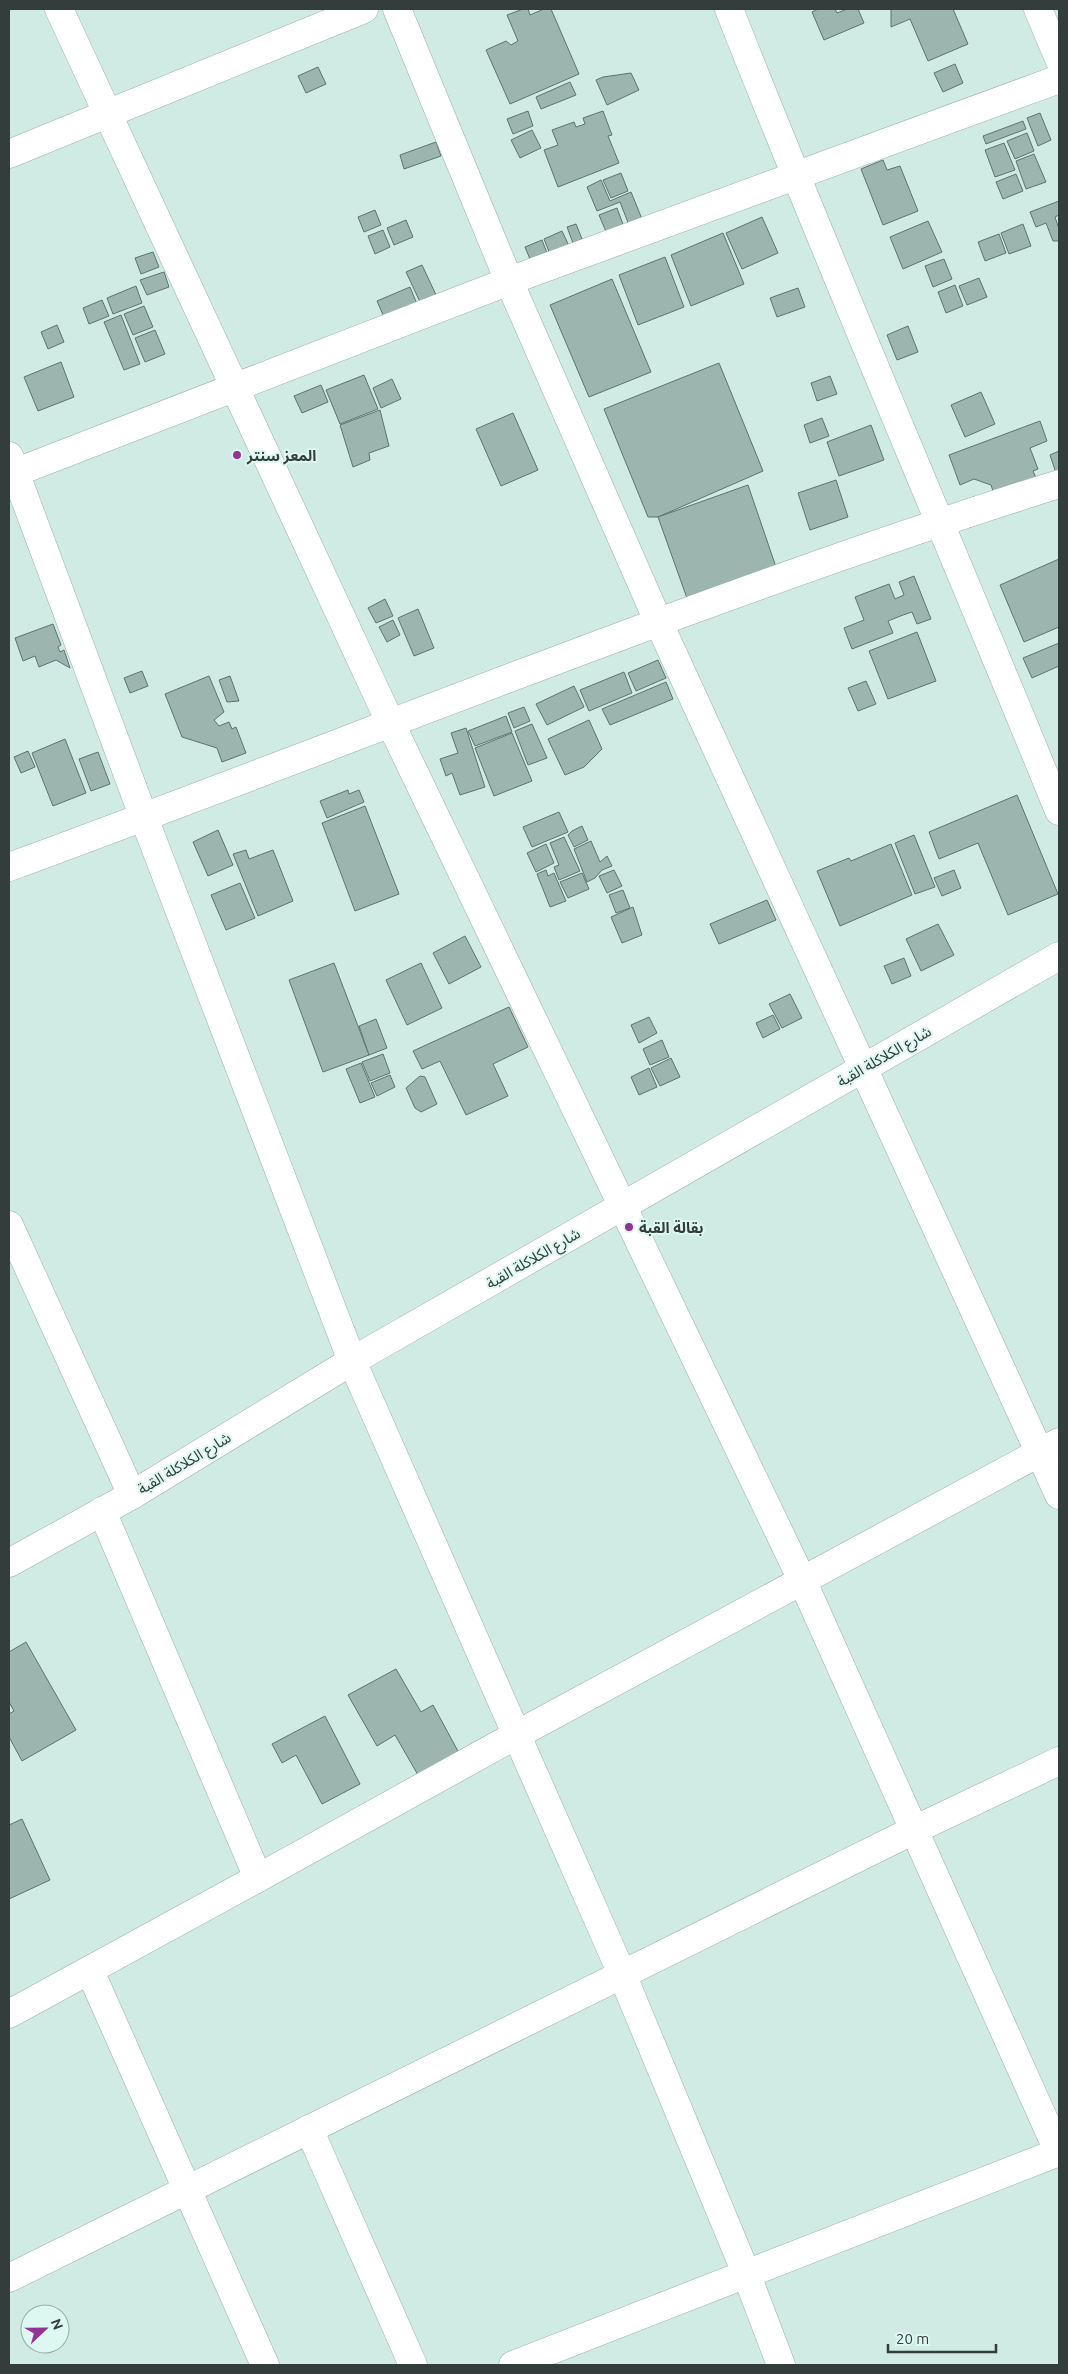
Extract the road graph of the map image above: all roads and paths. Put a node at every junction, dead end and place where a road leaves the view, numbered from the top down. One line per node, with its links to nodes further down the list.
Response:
1 (60, 9): 8 (street)
2 (364, 9): 8 (street)
3 (397, 9): 11 (street)
4 (729, 9): 10 (street)
5 (1038, 9): 6 (street)
6 (1059, 59)
7 (1059, 79): 10 (street)
8 (108, 114): 9 (street); 12 (street)
9 (9, 154)
10 (795, 177): 11 (street); 15 (street)
11 (509, 281): 12 (street); 16 (street)
12 (234, 387): 13 (street); 17 (street)
13 (11, 468): 19 (street)
14 (1059, 484): 15 (street)
15 (941, 522): 16 (street); 18 (street)
16 (658, 621): 17 (street); 22 (street)
17 (390, 722): 19 (street); 23 (street)
18 (1059, 811)
19 (144, 818): 20 (street); 25 (street)
20 (9, 867)
21 (1059, 956): 22 (street, شارع الكلاكلة القبة)
22 (864, 1067): 23 (street, شارع الكلاكلة القبة); 26 (street)
23 (624, 1205): 25 (street, شارع الكلاكلة القبة); 31 (street)
24 (9, 1225): 27 (street)
25 (352, 1361): 27 (street, شارع الكلاكلة القبة); 32 (street)
26 (1050, 1447): 28 (street); 31 (street)
27 (132, 1495): 29 (street, شارع الكلاكلة القبة)
28 (1059, 1495)
29 (102, 1511): 30 (street, شارع الكلاكلة القبة); 35 (street)
30 (9, 1563)
31 (802, 1580): 32 (street); 34 (street)
32 (518, 1734): 35 (street); 37 (street)
33 (1059, 1761): 34 (street)
34 (914, 1830): 37 (street); 40 (street)
35 (258, 1878): 36 (street)
36 (90, 1970): 38 (street); 41 (street)
37 (622, 1974): 39 (street); 42 (street)
38 (9, 2014)
39 (309, 2129): 41 (street); 45 (street)
40 (1059, 2153): 42 (street)
41 (186, 2190): 43 (street); 44 (street)
42 (746, 2273): 46 (street); 47 (street)
43 (9, 2278)
44 (264, 2365)
45 (413, 2365)
46 (513, 2365)
47 (781, 2365)

